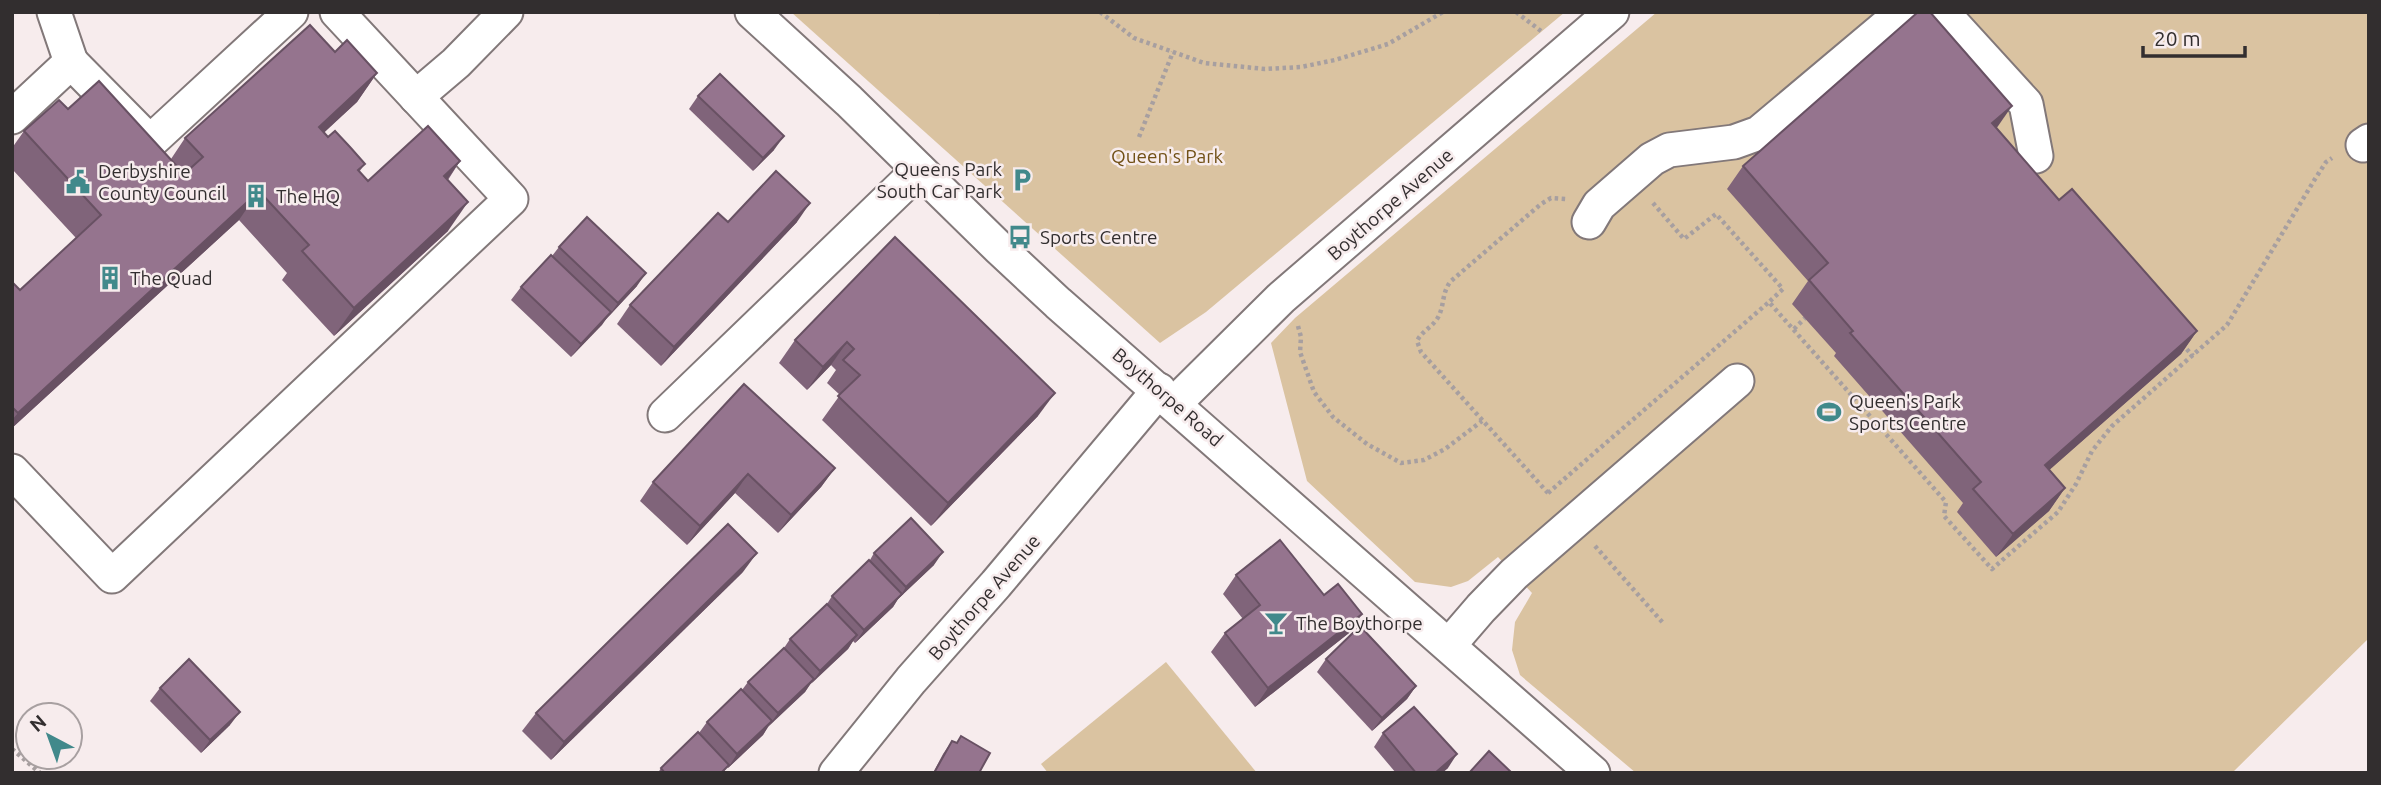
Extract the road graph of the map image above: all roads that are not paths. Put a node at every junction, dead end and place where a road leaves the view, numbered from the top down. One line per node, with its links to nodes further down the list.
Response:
1 (54, 12): 9 (street)
2 (291, 12): 9 (street)
3 (337, 12): 10 (street)
4 (506, 12): 10 (street)
5 (752, 12): 13 (street, Boythorpe Road)
6 (1612, 12): 16 (street, Boythorpe Avenue)
7 (1903, 12): 14 (street)
8 (1942, 12): 12 (street)
9 (71, 62): 11 (street)
10 (416, 97): 18 (street)
11 (12, 117)
12 (2036, 156)
13 (919, 170): 16 (street, Boythorpe Road); 17 (street)
14 (1581, 210)
15 (1737, 382): 19 (street)
16 (1167, 397): 19 (street, Boythorpe Road); 20 (street, Boythorpe Avenue)
17 (665, 415)
18 (12, 471)
19 (1450, 645): 21 (street, Boythorpe Road)
20 (836, 773)
21 (1593, 773)

